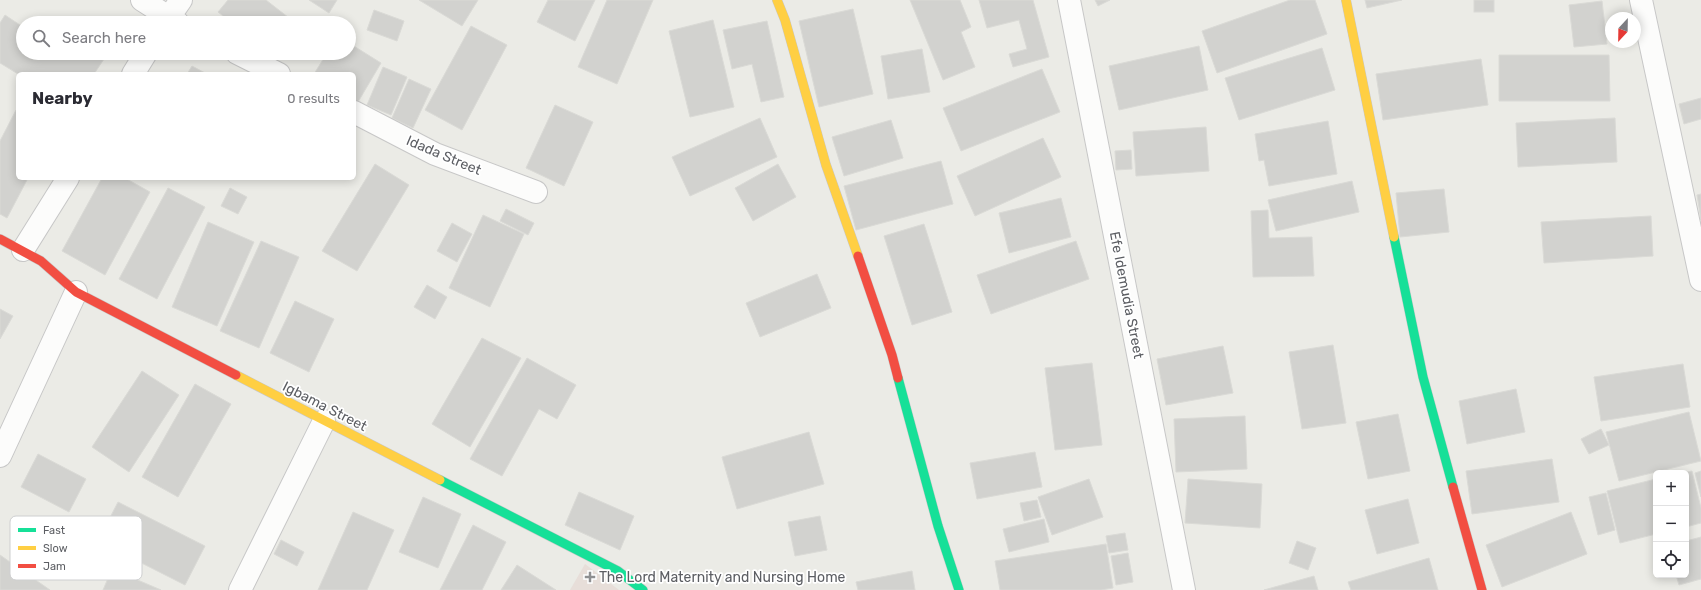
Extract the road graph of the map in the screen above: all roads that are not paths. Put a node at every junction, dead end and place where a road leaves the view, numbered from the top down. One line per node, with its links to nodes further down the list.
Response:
1 (142, 0): 7 (street)
2 (180, 0): 8 (street)
3 (777, 0): 24 (street)
4 (1069, 0): 25 (street, Efe Idemudia Street)
5 (1346, 0): 26 (street)
6 (1641, 0): 18 (street)
7 (163, 16)
8 (172, 16)
9 (142, 60): 11 (street)
10 (251, 60): 12 (street)
11 (134, 72)
12 (275, 72)
13 (356, 113): 15 (street, Idada Street)
14 (67, 180): 17 (street)
15 (536, 192)
16 (0, 239): 17 (street, Igbama Street)
17 (24, 250): 19 (street, Igbama Street)
18 (1701, 280)
19 (76, 292): 20 (street, Igbama Street); 21 (street)
20 (324, 421): 22 (street); 23 (street, Igbama Street)
21 (0, 456)
22 (240, 590)
23 (643, 590)
24 (958, 590)
25 (1184, 590)
26 (1482, 590)

